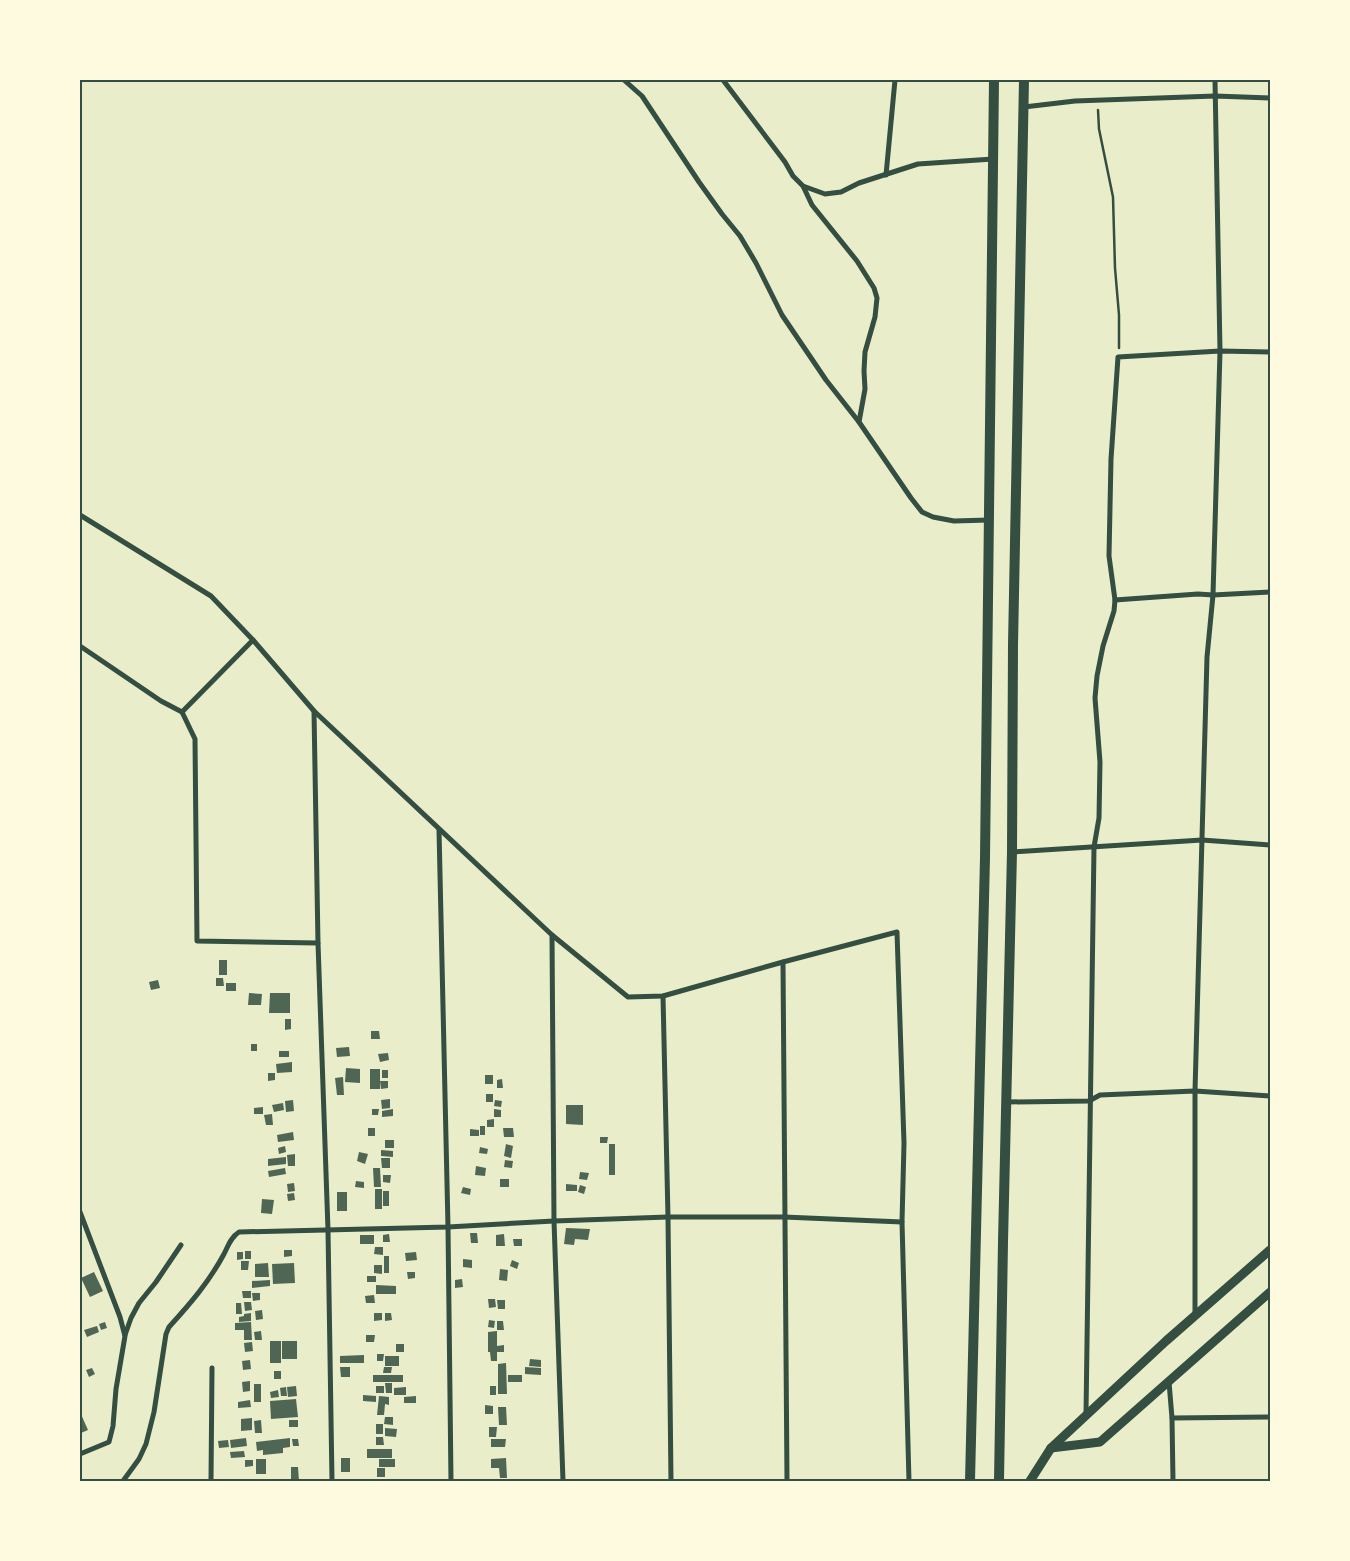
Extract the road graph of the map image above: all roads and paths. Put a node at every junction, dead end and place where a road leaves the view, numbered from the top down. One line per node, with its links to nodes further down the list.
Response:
1 (624, 80): 17 (street)
2 (723, 80): 13 (street)
3 (895, 80): 12 (street)
4 (994, 80): 11 (main road)
5 (1024, 80): 10 (main road)
6 (1215, 80): 7 (street)
7 (1214, 96): 8 (street); 9 (street); 14 (street)
8 (1270, 98)
9 (1098, 101): 10 (street); 16 (path)
10 (1024, 107): 31 (main road)
11 (993, 159): 12 (street); 19 (main road)
12 (886, 175): 13 (street)
13 (803, 186): 17 (street)
14 (1220, 352): 15 (street); 16 (street); 21 (street)
15 (1270, 352)
16 (1118, 357): 22 (street)
17 (859, 422): 19 (street)
18 (80, 515): 23 (street)
19 (988, 520): 67 (main road)
20 (1270, 592): 21 (street)
21 (1213, 595): 22 (street); 28 (street)
22 (1116, 600): 30 (street)
23 (253, 640): 25 (street); 26 (street)
24 (80, 646): 26 (street)
25 (314, 711): 27 (street); 33 (street)
26 (182, 712): 33 (street)
27 (438, 830): 32 (street); 45 (street)
28 (1202, 840): 29 (street); 30 (street); 36 (street)
29 (1270, 845)
30 (1094, 847): 31 (street); 38 (street)
31 (1012, 852): 39 (main road)
32 (552, 935): 35 (street); 43 (street)
33 (318, 943): 46 (street)
34 (783, 962): 35 (street); 42 (street); 44 (street)
35 (663, 996): 41 (street)
36 (1195, 1092): 37 (street); 38 (street); 50 (street)
37 (1270, 1096)
38 (1089, 1101): 39 (street); 54 (street)
39 (1007, 1102): 68 (main road)
40 (80, 1212): 51 (street)
41 (668, 1217): 42 (street); 43 (street); 64 (street)
42 (784, 1217): 44 (street); 65 (street)
43 (554, 1221): 45 (street); 63 (street)
44 (902, 1222): 66 (street)
45 (448, 1227): 46 (street); 62 (street)
46 (328, 1230): 59 (street); 61 (street)
47 (181, 1245): 51 (street)
48 (1270, 1250): 50 (street)
49 (1270, 1292): 53 (street)
50 (1195, 1315): 54 (street)
51 (124, 1336): 58 (street)
52 (212, 1368): 60 (street)
53 (1169, 1381): 56 (street); 57 (street)
54 (1086, 1415): 57 (street)
55 (1270, 1417): 56 (street)
56 (1172, 1418): 70 (street)
57 (1051, 1448): 69 (street)
58 (80, 1454)
59 (123, 1481)
60 (211, 1481)
61 (332, 1481)
62 (451, 1481)
63 (563, 1481)
64 (671, 1481)
65 (787, 1481)
66 (909, 1481)
67 (970, 1481)
68 (999, 1481)
69 (1030, 1481)
70 (1173, 1481)

